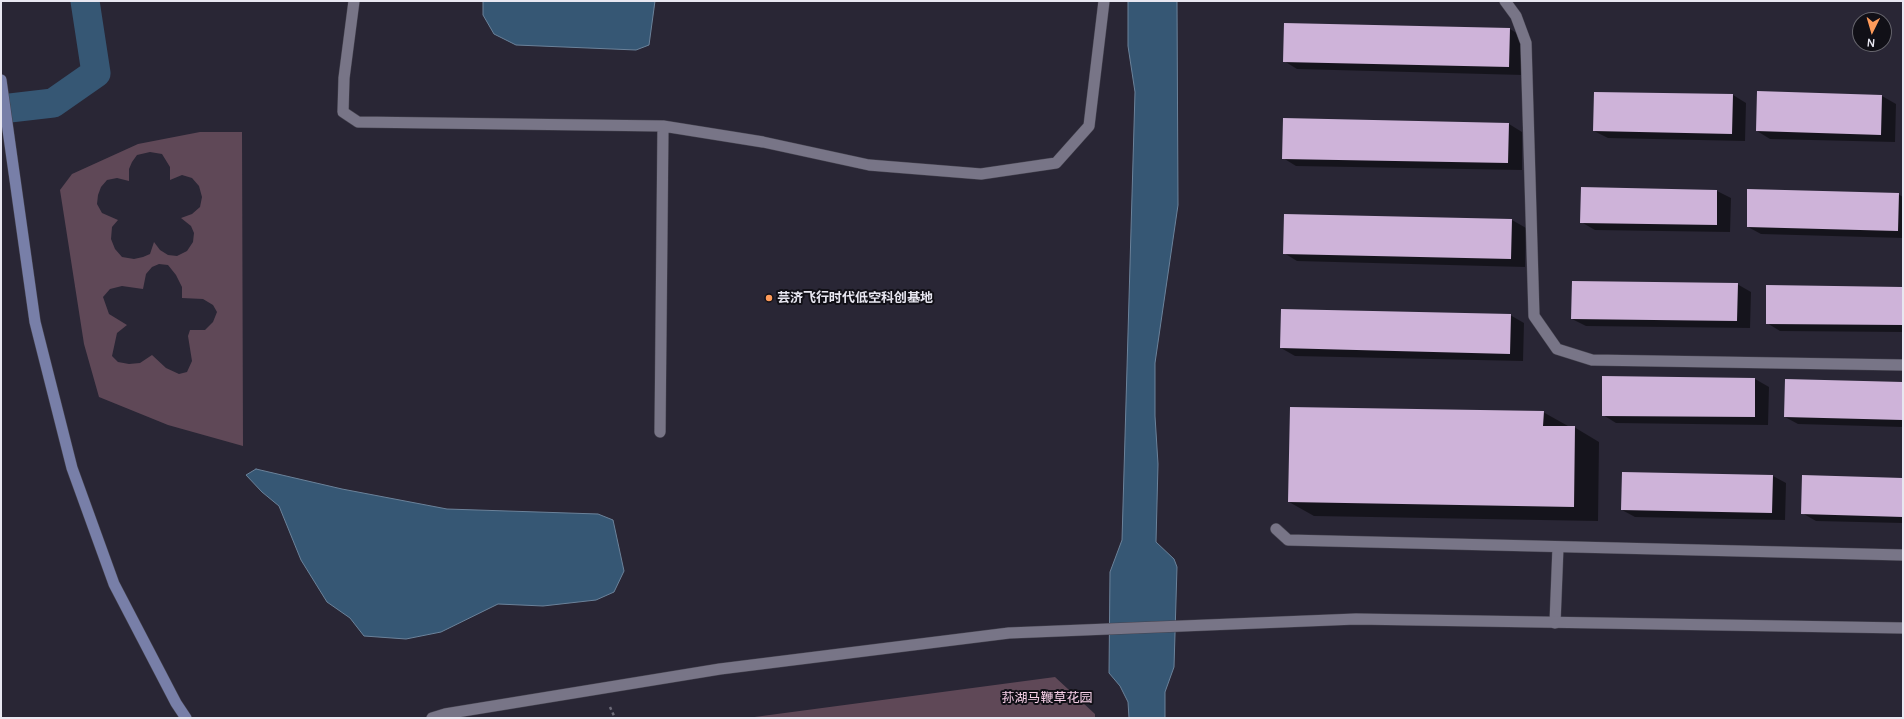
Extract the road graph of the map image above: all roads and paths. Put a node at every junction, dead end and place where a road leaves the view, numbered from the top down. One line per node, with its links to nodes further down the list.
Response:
1 (354, 1): 5 (street)
2 (1104, 1): 5 (street)
3 (1505, 1): 6 (street)
4 (1, 80): 13 (main road)
5 (663, 126): 7 (street)
6 (1903, 365)
7 (660, 432)
8 (1276, 529): 9 (street)
9 (1558, 547): 10 (street); 11 (street)
10 (1903, 555)
11 (1555, 623): 12 (street); 14 (street)
12 (1903, 628)
13 (186, 718)
14 (432, 718)

